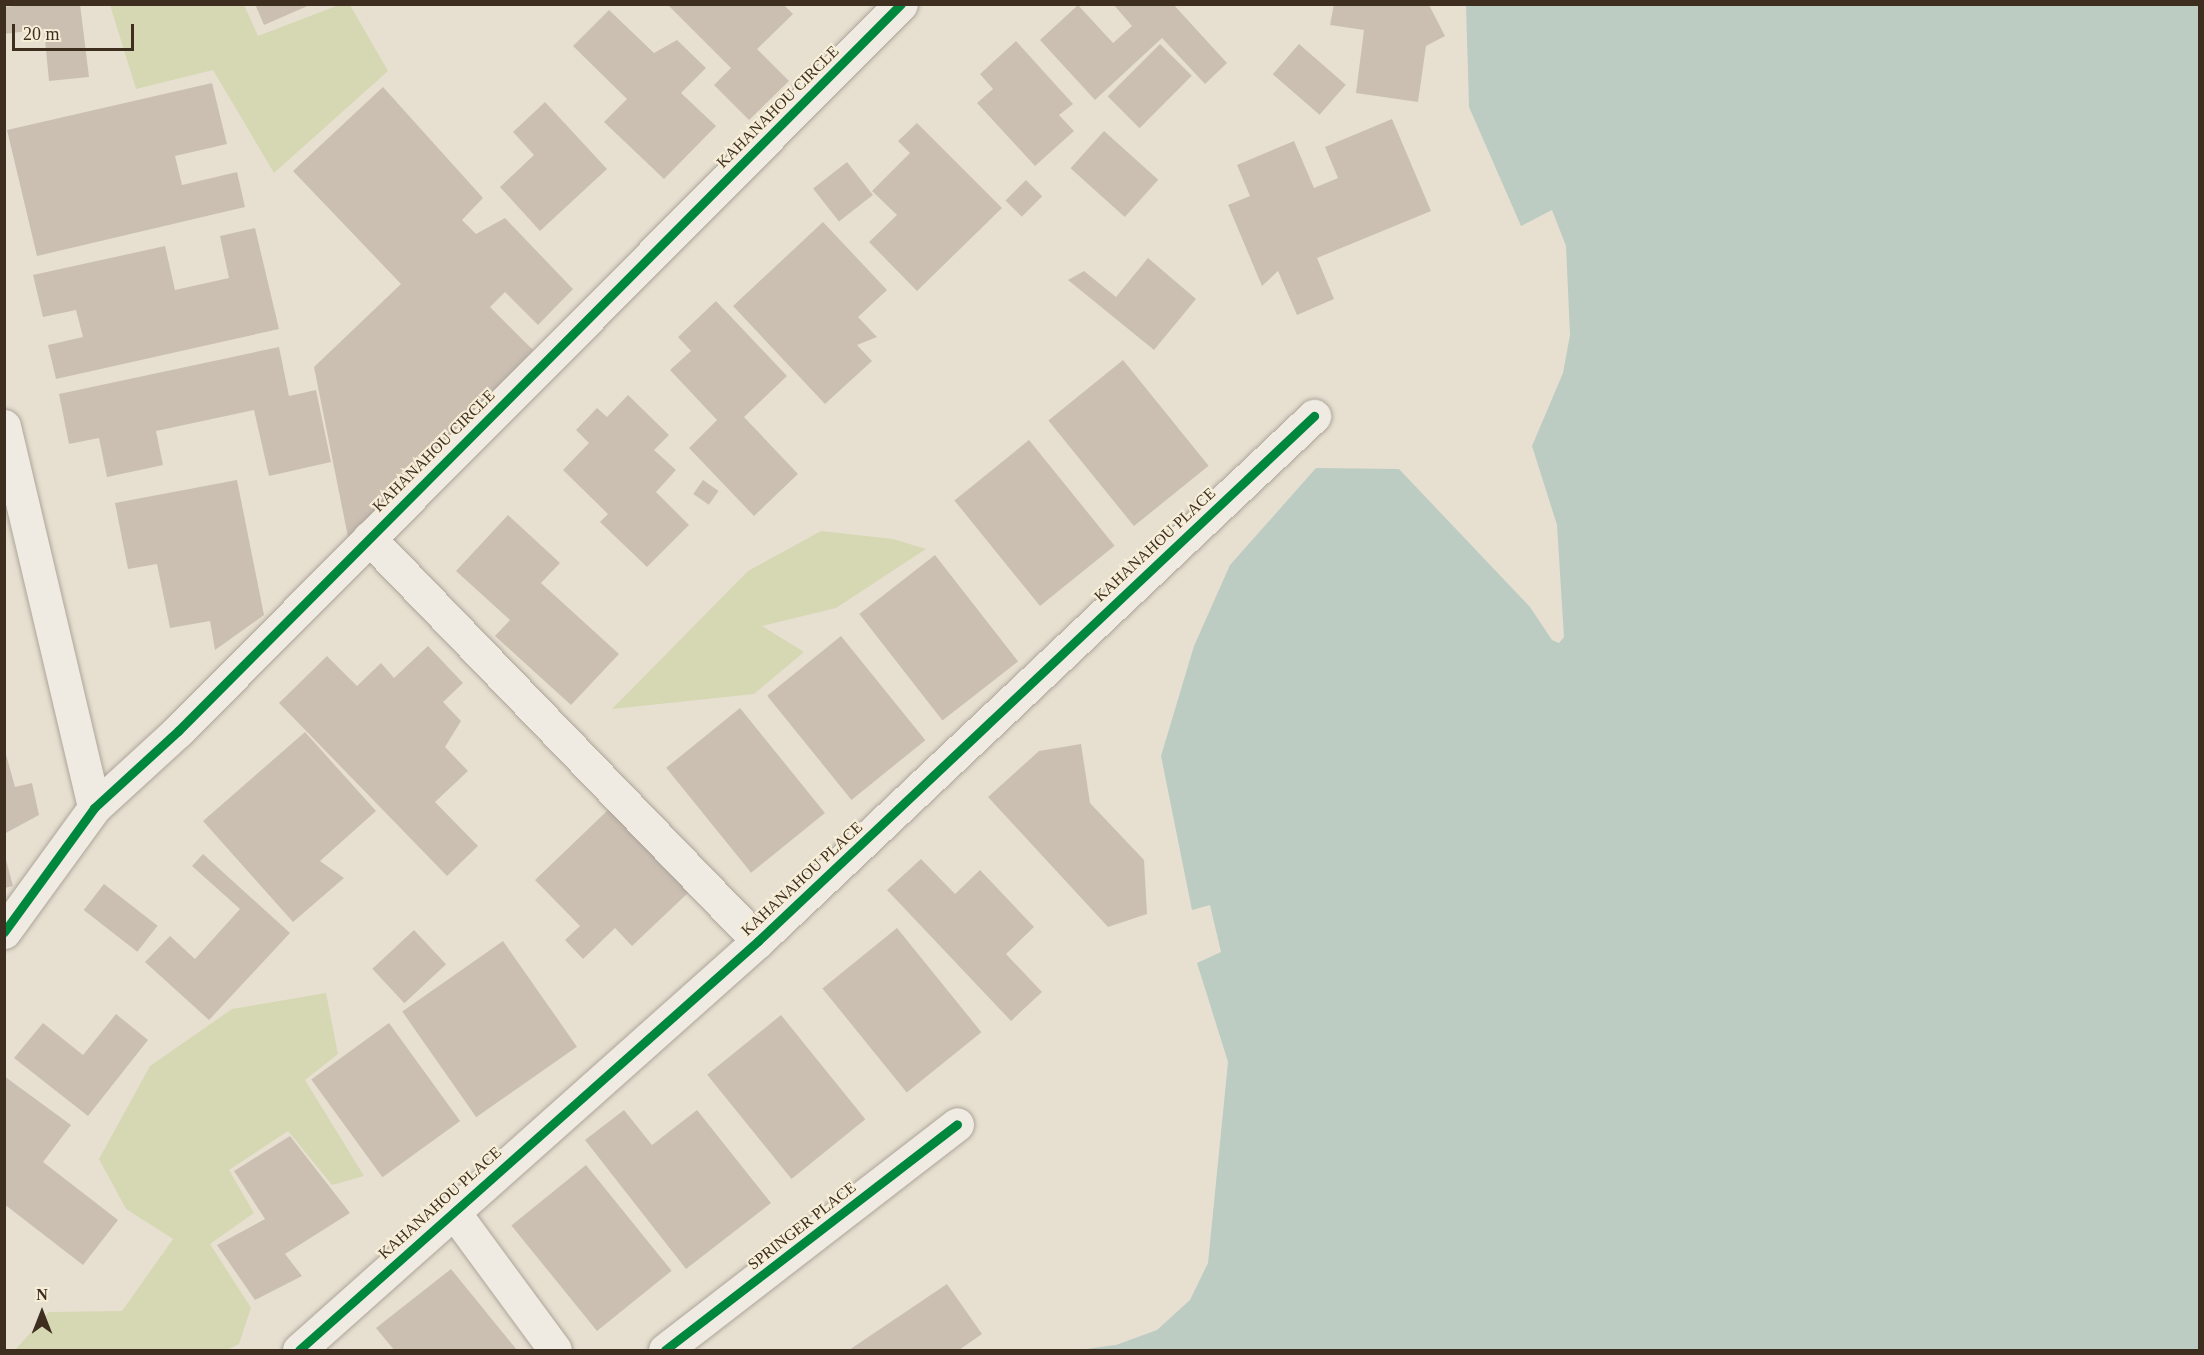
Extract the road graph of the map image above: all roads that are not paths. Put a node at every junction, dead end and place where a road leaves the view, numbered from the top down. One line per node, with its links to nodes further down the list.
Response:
1 (901, 4): 4 (street, KAHANAHOU CIRCLE)
2 (1314, 416): 7 (street, KAHANAHOU PLACE)
3 (4, 426): 5 (street)
4 (369, 538): 5 (street, KAHANAHOU CIRCLE); 7 (street, KAHANAHOU PLACE)
5 (94, 808): 6 (street, KAHANAHOU CIRCLE)
6 (4, 932)
7 (758, 941): 9 (street, KAHANAHOU PLACE)
8 (957, 1124): 12 (street, SPRINGER PLACE)
9 (453, 1211): 10 (street, KAHANAHOU PLACE); 11 (street)
10 (298, 1350)
11 (555, 1350)
12 (665, 1350)

